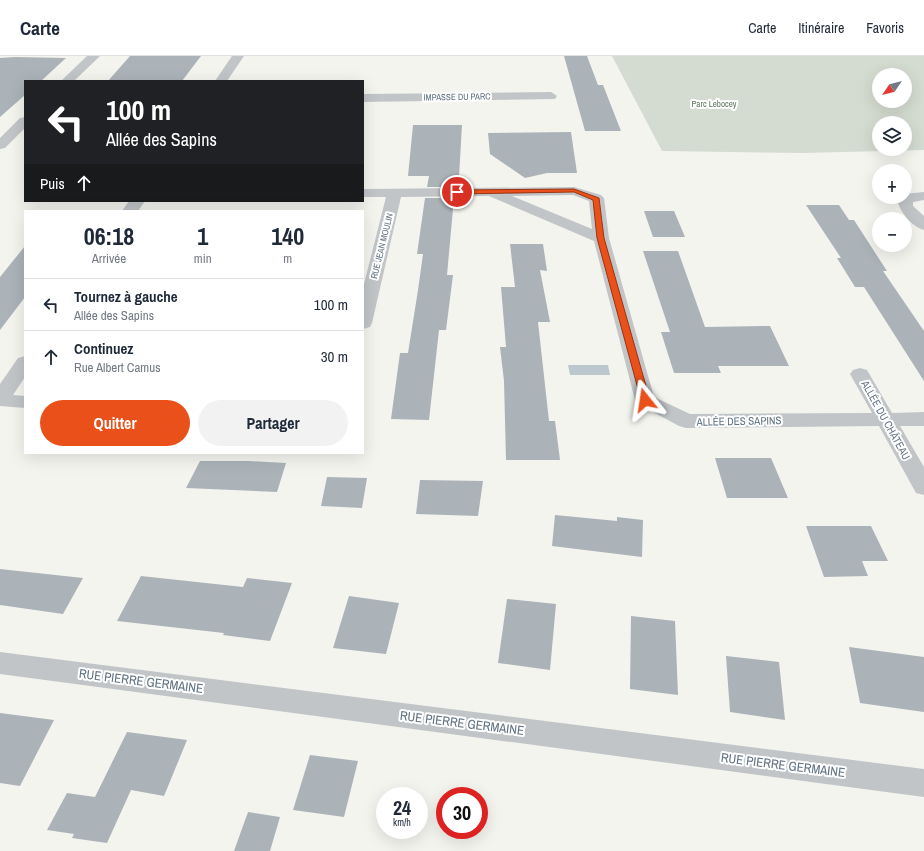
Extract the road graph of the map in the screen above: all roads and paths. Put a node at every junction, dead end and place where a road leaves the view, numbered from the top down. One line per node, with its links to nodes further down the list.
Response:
1 (94, 56): 3 (street)
2 (238, 56): 4 (street)
3 (68, 80)
4 (222, 80)
5 (551, 96): 6 (street, IMPASSE DU PARC)
6 (364, 98)
7 (24, 122): 8 (street)
8 (0, 145)
9 (488, 192): 11 (street); 14 (street); 14 (street, ALLÉE DES SAPINS)
10 (364, 193): 11 (street)
11 (395, 193): 15 (street, RUE JEAN MOULIN)
12 (924, 196): 13 (street)
13 (924, 225)
14 (601, 238): 20 (street, ALLÉE DES SAPINS)
15 (364, 319)
16 (24, 363): 18 (street)
17 (860, 374): 20 (street, ALLÉE DU CHÂTEAU)
18 (0, 399): 19 (street)
19 (24, 402)
20 (886, 419): 21 (street, ALLÉE DES SAPINS); 22 (street, ALLÉE DU CHÂTEAU)
21 (924, 419)
22 (924, 487)
23 (0, 663): 24 (street, RUE PIERRE GERMAINE)
24 (924, 783)

